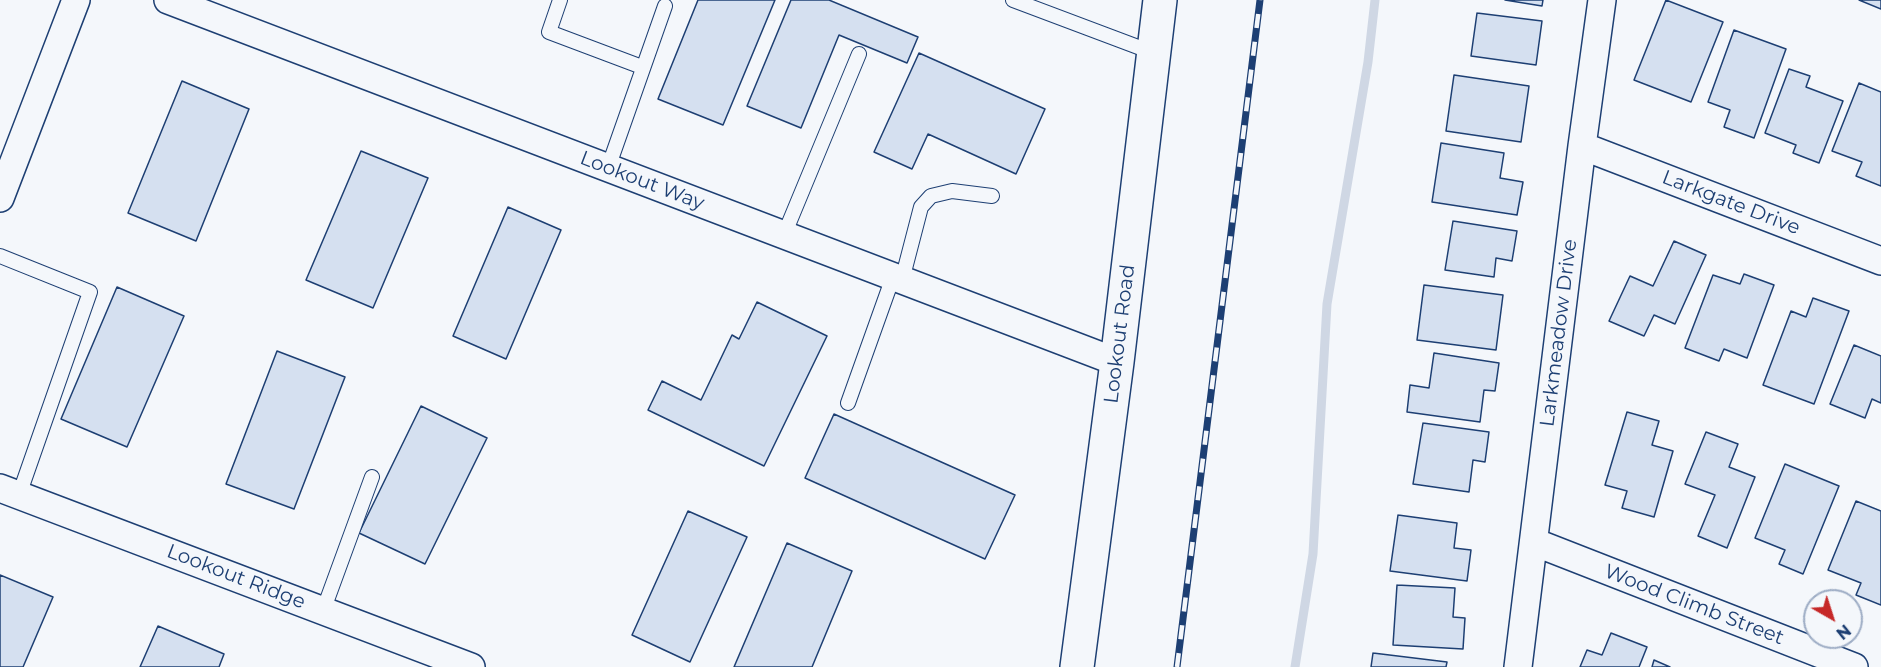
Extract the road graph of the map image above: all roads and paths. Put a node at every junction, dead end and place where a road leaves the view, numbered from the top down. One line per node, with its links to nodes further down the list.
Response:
1 (76, 0): 14 (street)
2 (168, 0): 12 (street, Lookout Way)
3 (560, 0): 10 (lane)
4 (1013, 0): 8 (lane)
5 (1160, 0): 8 (street, Lookout Road)
6 (1602, 0): 11 (street, Larkmeadow Drive)
7 (665, 6): 10 (lane)
8 (1154, 53): 19 (street, Lookout Road)
9 (859, 54): 15 (lane)
10 (642, 67): 12 (lane)
11 (1581, 146): 17 (street, Larkgate Drive); 23 (street, Larkmeadow Drive)
12 (608, 168): 15 (street, Lookout Way)
13 (992, 196): 18 (lane)
14 (0, 198)
15 (784, 235): 18 (street, Lookout Way)
16 (0, 256): 22 (lane)
17 (1881, 261)
18 (898, 278): 19 (street, Lookout Way); 20 (lane)
19 (1117, 362): 26 (street, Lookout Road)
20 (848, 403)
21 (372, 477): 24 (lane)
22 (10, 491): 24 (street, Lookout Ridge)
23 (1534, 542): 27 (street, Larkmeadow Drive); 28 (street, Wood Climb Street)
24 (323, 611): 25 (street, Lookout Ridge)
25 (471, 667)
26 (1077, 667)
27 (1518, 667)
28 (1854, 667)

